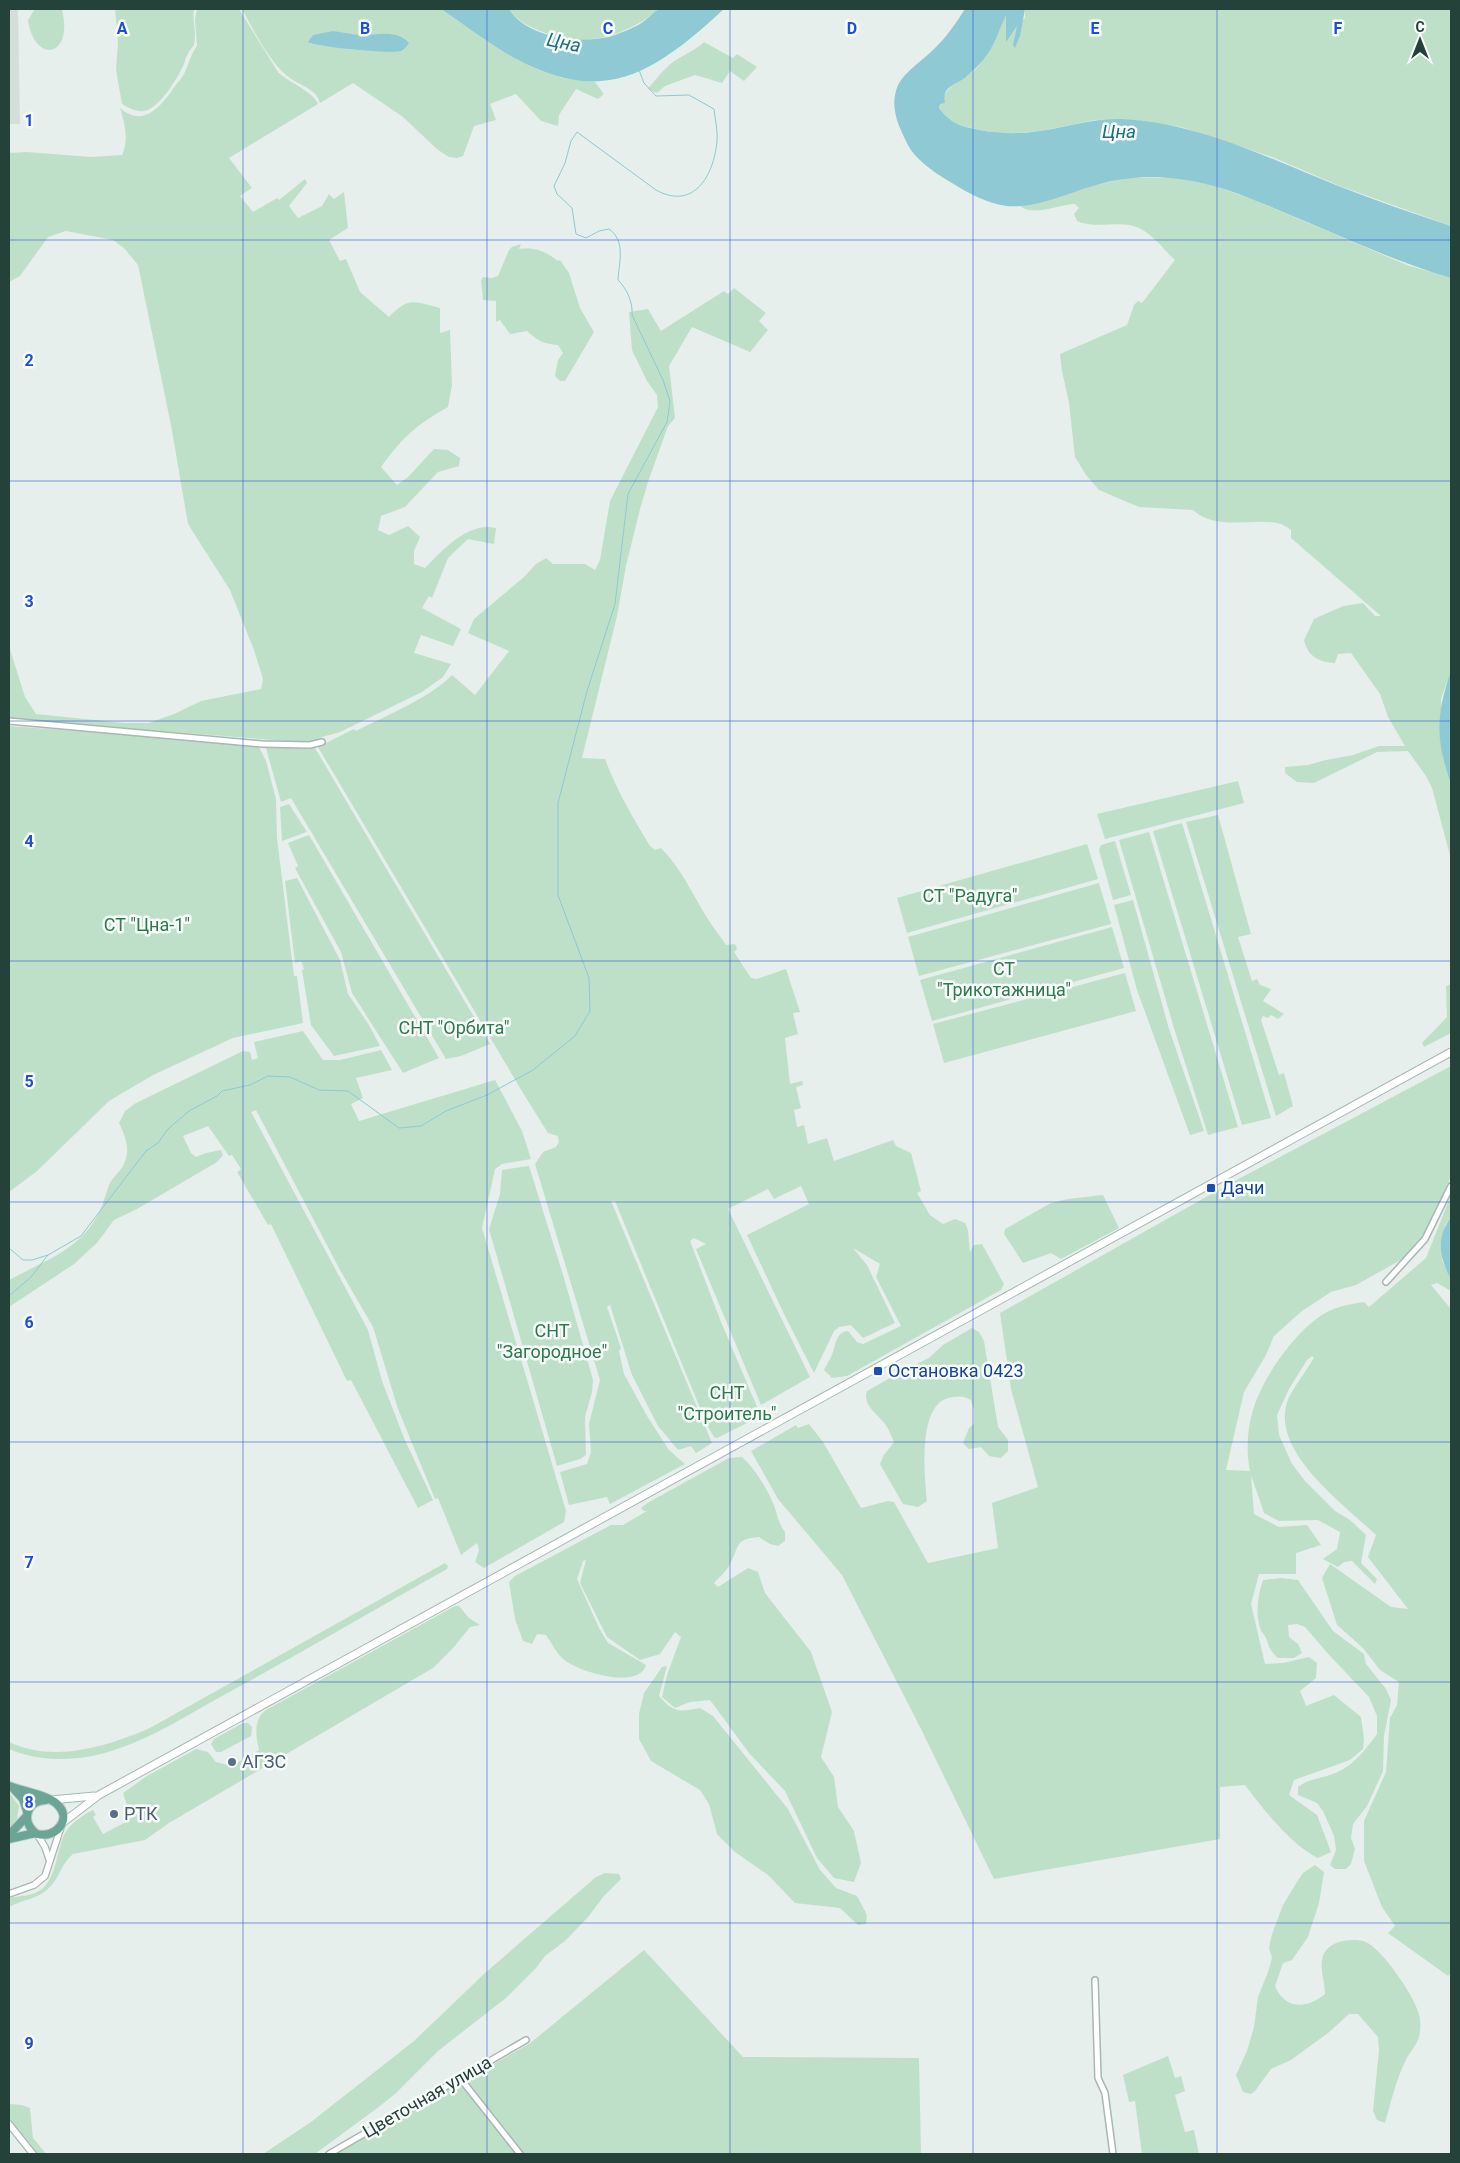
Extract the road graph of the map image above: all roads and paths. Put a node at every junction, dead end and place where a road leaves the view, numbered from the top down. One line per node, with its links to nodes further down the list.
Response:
1 (9, 721): 2 (street)
2 (322, 742)
3 (1451, 1052): 7 (main road)
4 (1451, 1186): 5 (street)
5 (1386, 1282)
6 (10, 1786): 8 (main road); 9 (main road)
7 (99, 1795): 8 (main road); 10 (main road)
8 (48, 1800): 9 (main road); 10 (main road)
9 (27, 1814): 11 (main road); 12 (main road)
10 (61, 1824): 11 (main road); 14 (street)
11 (36, 1834): 13 (main road); 14 (street)
12 (9, 1835)
13 (9, 1839)
14 (50, 1861): 15 (street)
15 (9, 1894)
16 (1095, 1980): 23 (street)
17 (526, 2040): 18 (street, Цветочная улица)
18 (460, 2078): 21 (street, Цветочная улица); 22 (street)
19 (9, 2124): 20 (street)
20 (33, 2154)
21 (329, 2154)
22 (520, 2154)
23 (1114, 2154)

